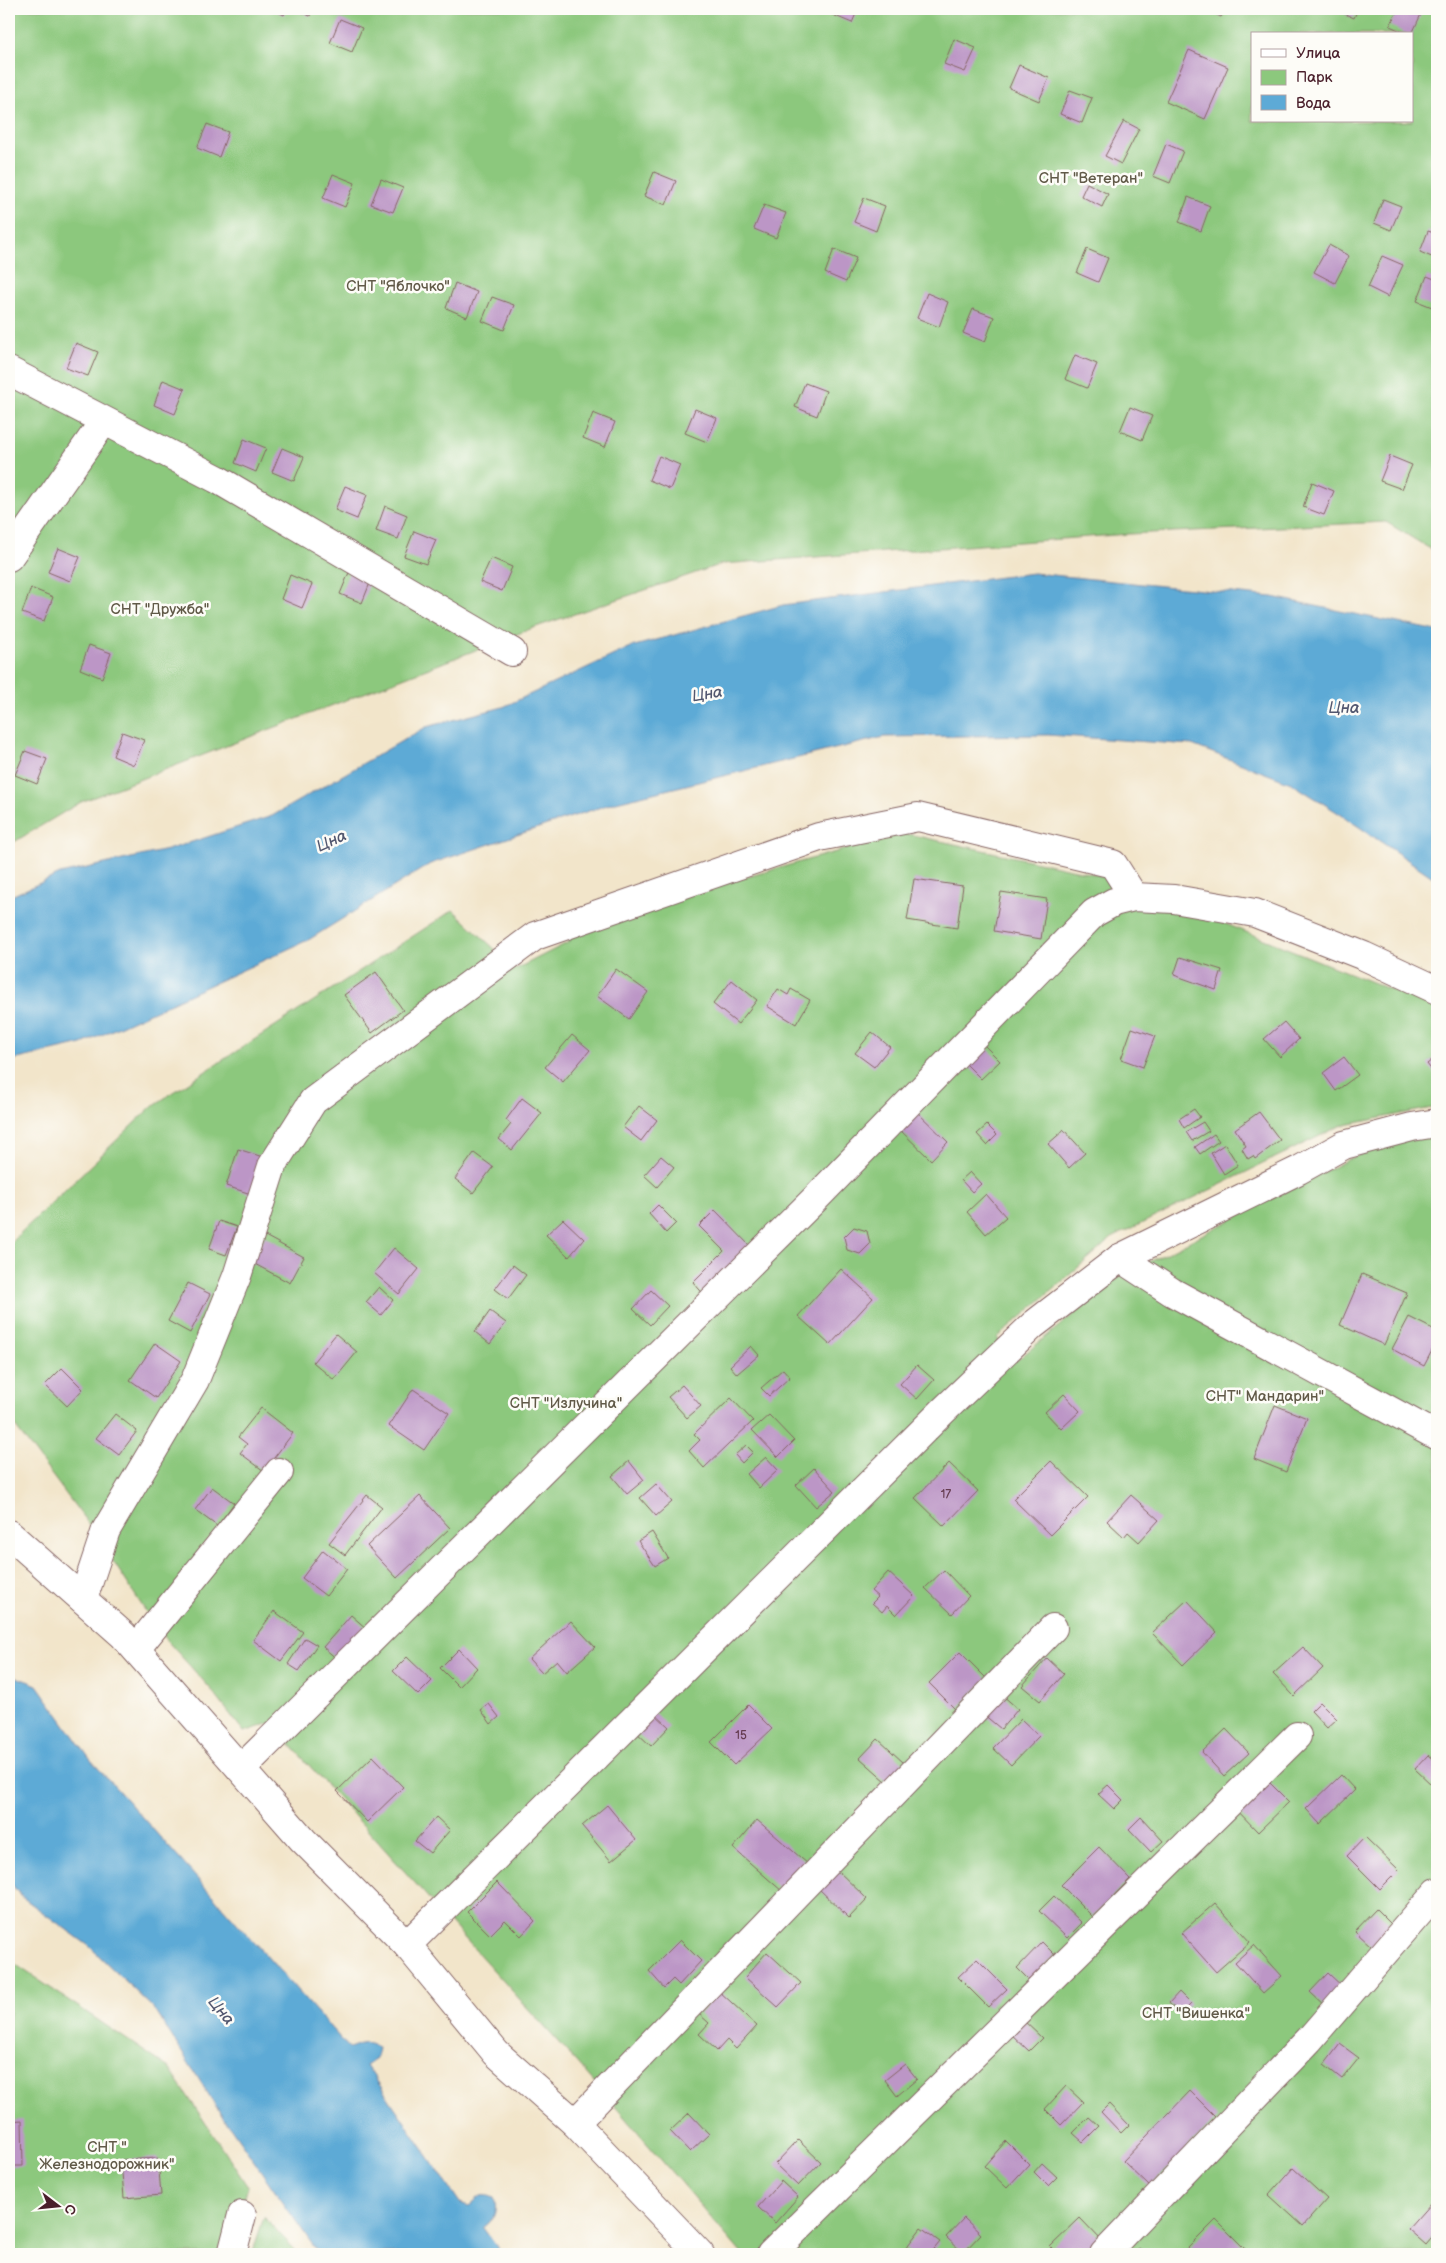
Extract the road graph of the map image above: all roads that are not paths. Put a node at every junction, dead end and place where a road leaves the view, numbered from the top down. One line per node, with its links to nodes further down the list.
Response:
1 (9, 372): 2 (street)
2 (104, 421): 3 (street); 4 (street)
3 (9, 557)
4 (512, 652)
5 (1134, 897): 6 (street); 13 (street); 17 (street)
6 (1437, 990)
7 (1425, 1125): 8 (street); 9 (street)
8 (1437, 1143)
9 (1120, 1258): 10 (street); 19 (street)
10 (1437, 1436)
11 (279, 1472): 15 (street)
12 (9, 1534): 13 (street)
13 (83, 1599): 15 (street)
14 (1053, 1628): 20 (street)
15 (136, 1649): 17 (street)
16 (1297, 1736): 24 (street)
17 (241, 1769): 19 (street)
18 (1437, 1892): 25 (street)
19 (407, 1945): 20 (street)
20 (575, 2122): 23 (street)
21 (242, 2215): 22 (street)
22 (232, 2254)
23 (700, 2254)
24 (771, 2254)
25 (1104, 2254)

